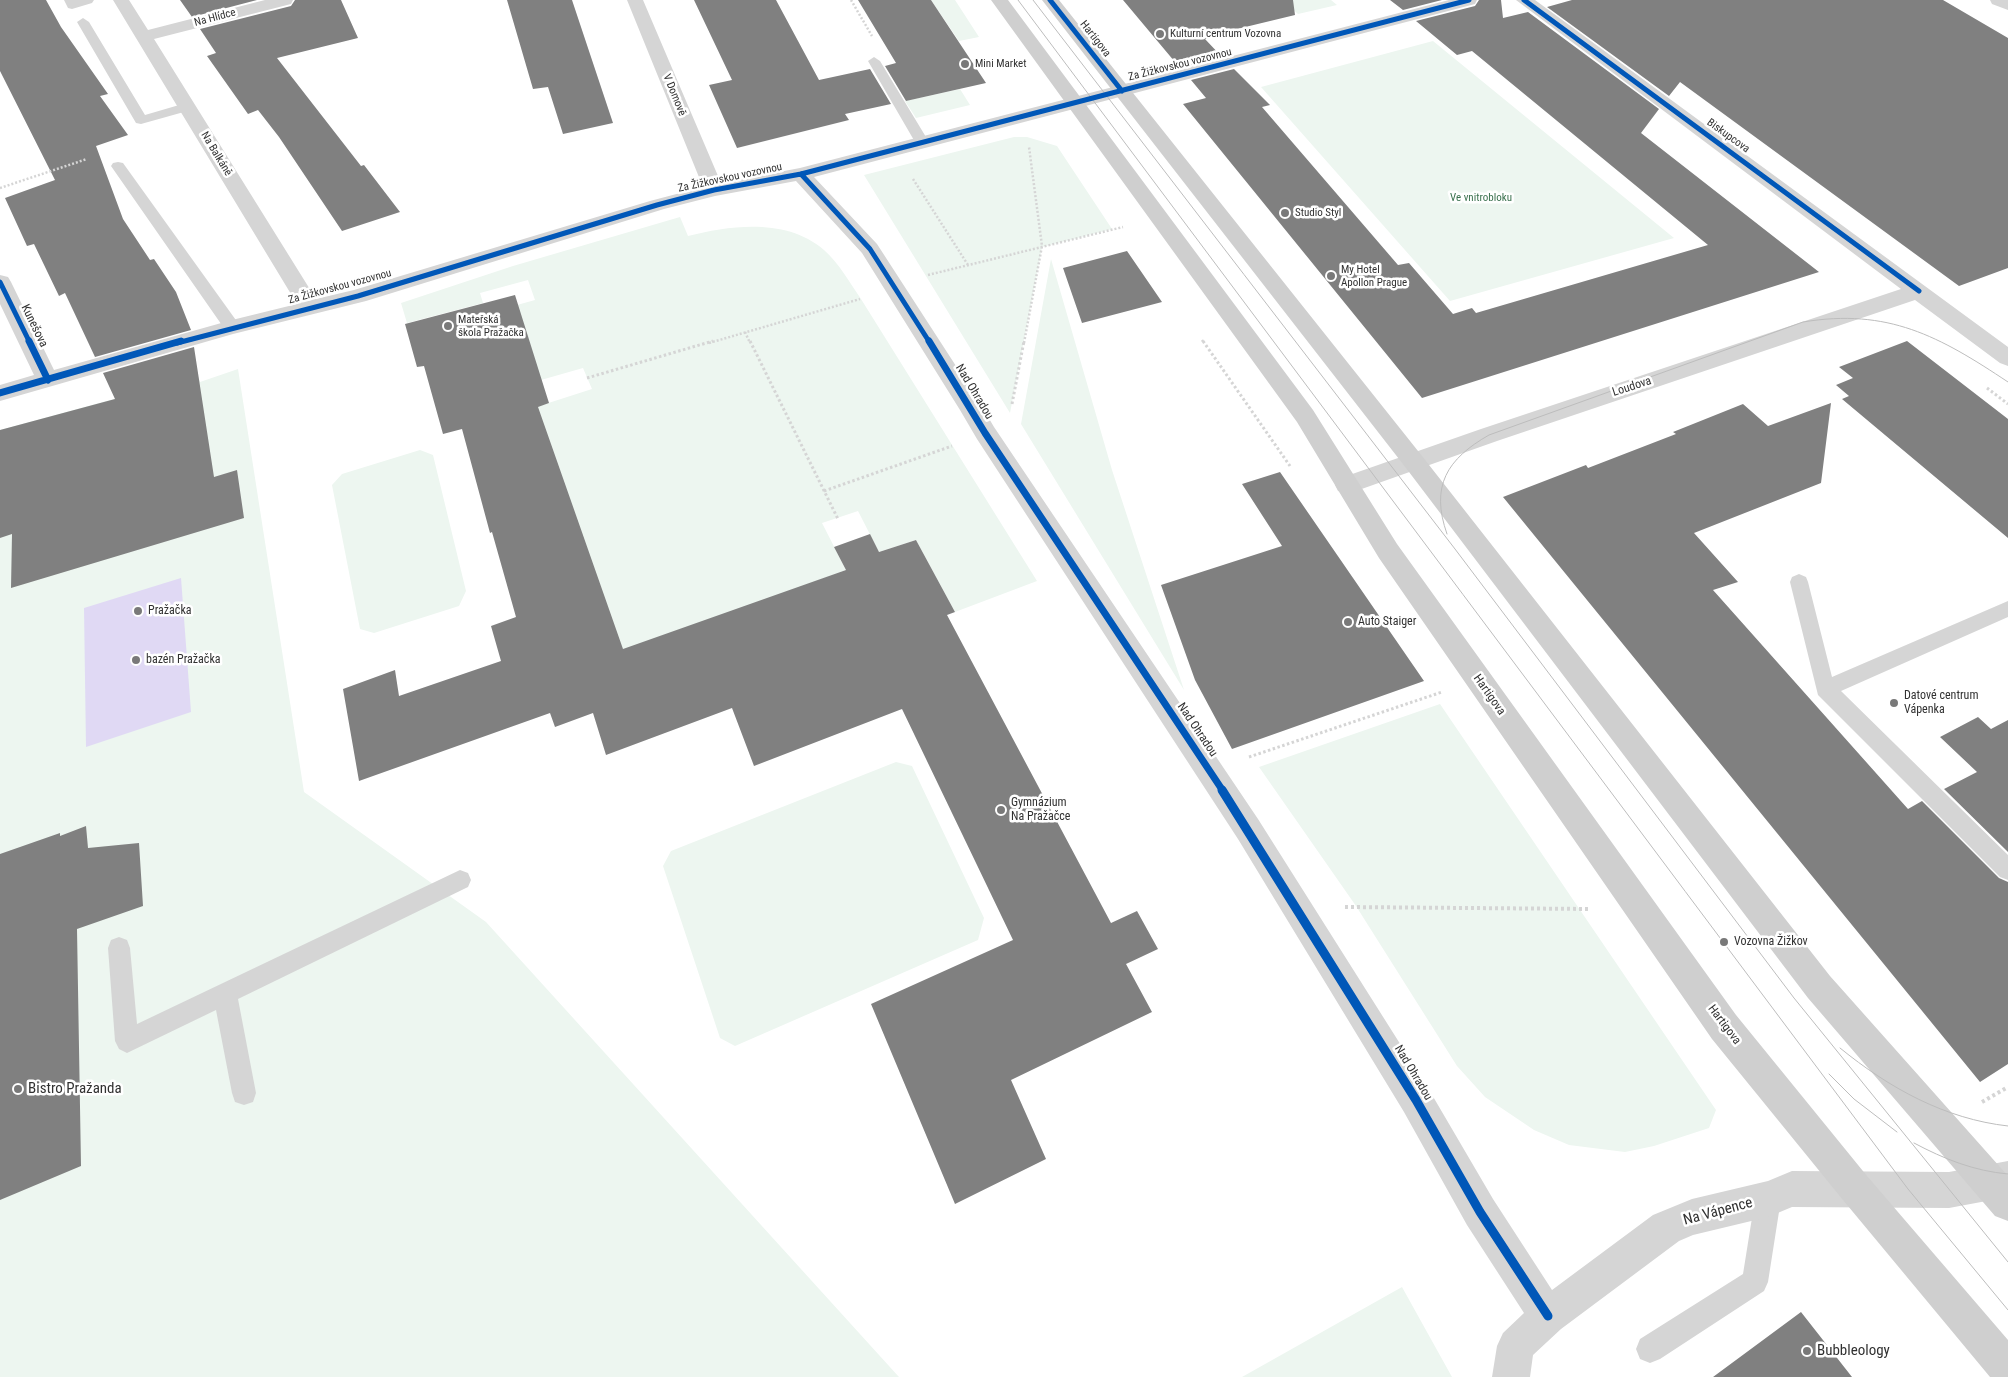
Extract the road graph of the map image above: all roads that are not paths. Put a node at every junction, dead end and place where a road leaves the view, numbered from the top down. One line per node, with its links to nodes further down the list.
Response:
1 (70, 0): 2 (lane)
2 (88, 0)
3 (122, 0): 13 (street, Na Balkáně)
4 (285, 0): 13 (street, Na Hlídce)
5 (635, 0): 21 (street, V Domově)
6 (999, 0): 16 (main road, Hartigova)
7 (1050, 0): 15 (main road, Hartigova)
8 (1469, 0): 15 (street, Za Žižkovskou vozovnou)
9 (1524, 0): 23 (street, Biskupcova)
10 (1998, 0): 11 (street)
11 (2008, 5)
12 (83, 22): 17 (lane)
13 (145, 36): 17 (street, Na Balkáně)
14 (874, 61): 18 (lane)
15 (1122, 91): 16 (street, Za Žižkovskou vozovnou); 29 (main road, Hartigova)
16 (1074, 103): 18 (street, Za Žižkovskou vozovnou); 30 (main road, Hartigova)
17 (186, 107): 24 (street, Na Balkáně)
18 (922, 142): 20 (street, Za Žižkovskou vozovnou)
19 (118, 166): 25 (lane)
20 (801, 174): 21 (street, Za Žižkovskou vozovnou); 42 (street, Nad Ohradou)
21 (714, 190): 24 (street, Za Žižkovskou vozovnou)
22 (0, 282): 27 (street, Kunešova)
23 (1918, 291): 26 (street, Biskupcova); 29 (street, Loudova)
24 (310, 308): 25 (street, Za Žižkovskou vozovnou)
25 (232, 327): 27 (street, Za Žižkovskou vozovnou)
26 (2008, 358)
27 (48, 380): 28 (street, Za Žižkovskou vozovnou)
28 (0, 393)
29 (1414, 462): 30 (street, Loudova); 40 (main road, Hartigova)
30 (1347, 485): 39 (main road, Hartigova)
31 (1799, 582): 33 (lane)
32 (2008, 609): 33 (lane)
33 (1825, 689): 34 (lane)
34 (2008, 870)
35 (460, 880): 37 (lane)
36 (119, 948): 37 (lane)
37 (225, 993): 38 (lane)
38 (244, 1093)
39 (1856, 1188): 40 (street, Na Vápence); 41 (street, Na Vápence); 44 (main road, Hartigova)
40 (2002, 1188)
41 (1768, 1199): 42 (street, Na Vápence); 43 (lane)
42 (1548, 1316): 45 (street)
43 (1650, 1349)
44 (2008, 1369)
45 (1511, 1377)

